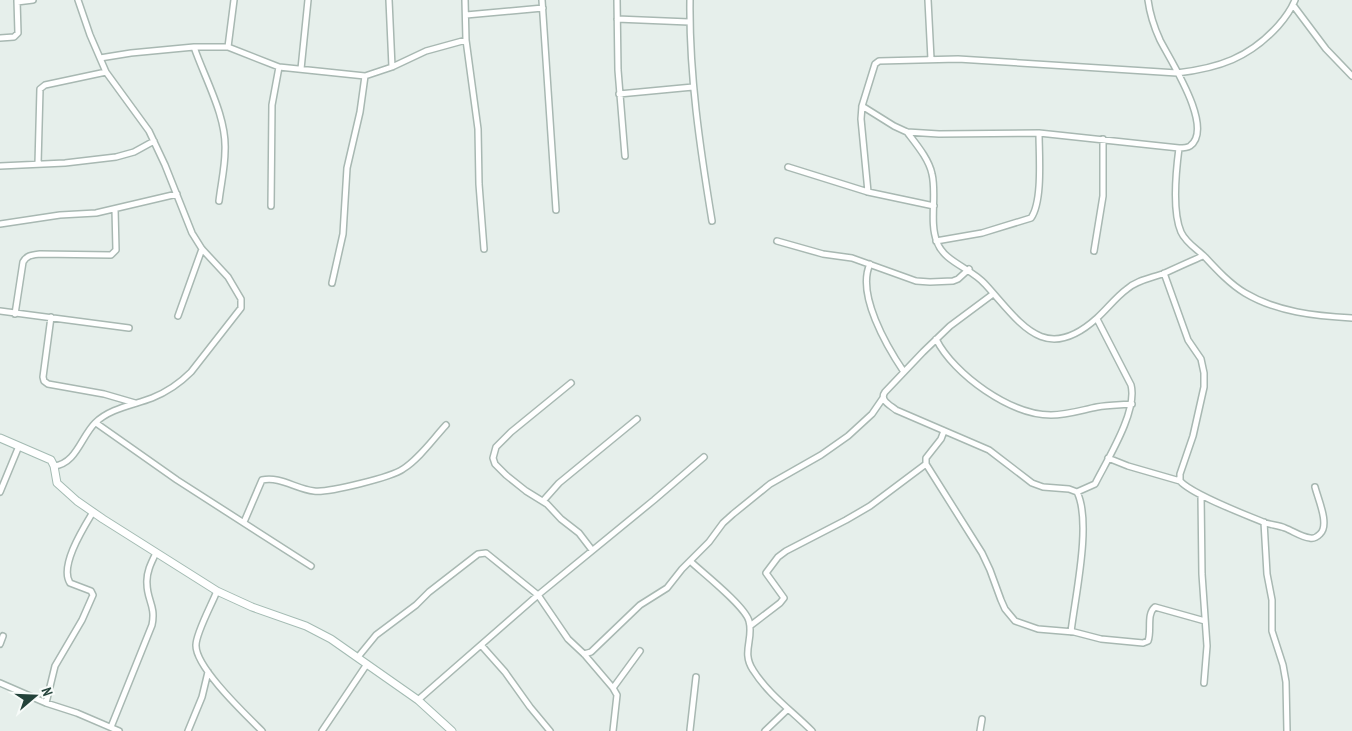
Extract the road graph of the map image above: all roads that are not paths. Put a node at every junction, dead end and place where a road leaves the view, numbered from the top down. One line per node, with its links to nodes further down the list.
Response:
1 (33, 0): 12 (street)
2 (78, 0): 22 (street)
3 (234, 0): 21 (street)
4 (308, 0): 26 (street)
5 (389, 0): 25 (street)
6 (466, 0): 15 (street)
7 (542, 0): 14 (street)
8 (617, 0): 16 (street)
9 (690, 0): 17 (street)
10 (928, 0): 23 (street)
11 (1148, 0): 28 (street)
12 (17, 1): 18 (street)
13 (1294, 3): 28 (street); 30 (street)
14 (542, 8): 15 (street); 49 (street)
15 (466, 15): 19 (street)
16 (617, 18): 17 (street); 32 (street)
17 (689, 22): 31 (street)
18 (0, 38)
19 (466, 40): 25 (street); 55 (street)
20 (194, 47): 21 (street); 22 (street); 45 (street)
21 (228, 47): 24 (street)
22 (100, 58): 27 (street)
23 (931, 59): 28 (street); 33 (street)
24 (280, 67): 26 (street); 46 (street)
25 (392, 67): 29 (street)
26 (301, 69): 29 (street)
27 (106, 72): 37 (street); 40 (street)
28 (1177, 73): 38 (street)
29 (365, 76): 61 (street)
30 (1352, 76)
31 (693, 88): 32 (street); 50 (street)
32 (619, 94): 39 (street)
33 (862, 106): 34 (street); 43 (street)
34 (907, 132): 35 (street); 47 (street)
35 (1039, 133): 36 (street); 53 (street)
36 (1103, 139): 38 (street); 56 (street)
37 (154, 141): 40 (street); 44 (street)
38 (1179, 148): 57 (street)
39 (624, 156)
40 (38, 164): 41 (street)
41 (0, 166)
42 (788, 167): 43 (street)
43 (868, 192): 47 (street)
44 (177, 194): 48 (street); 54 (street)
45 (219, 201)
46 (271, 206)
47 (934, 206): 53 (street)
48 (115, 209): 51 (street); 64 (street)
49 (556, 210)
50 (712, 221)
51 (0, 224)
52 (777, 241): 58 (street)
53 (936, 241): 59 (street)
54 (202, 249): 65 (street); 74 (street)
55 (484, 249)
56 (1094, 251)
57 (1203, 256): 60 (street); 68 (street)
58 (870, 264): 59 (street); 71 (street)
59 (968, 270): 62 (street)
60 (1164, 273): 67 (street); 86 (street)
61 (332, 283)
62 (993, 294): 67 (street); 70 (street)
63 (0, 311): 64 (street)
64 (15, 314): 66 (street)
65 (178, 316)
66 (51, 318): 69 (street); 74 (street)
67 (1097, 318): 75 (street)
68 (1352, 318)
69 (129, 328)
70 (936, 339): 71 (street); 75 (street)
71 (904, 372): 73 (street)
72 (571, 383): 91 (street)
73 (883, 398): 79 (street); 97 (street)
74 (135, 403): 77 (street)
75 (1132, 404): 83 (street)
76 (637, 419): 91 (street)
77 (96, 423): 85 (street); 93 (street)
78 (446, 425): 93 (street)
79 (944, 431): 84 (street); 89 (street)
80 (0, 438): 81 (street)
81 (19, 446): 85 (street); 88 (street)
82 (704, 457): 95 (street)
83 (1108, 458): 86 (street); 89 (street)
84 (926, 464): 102 (street); 103 (street)
85 (54, 466): 92 (street)
86 (1180, 481): 90 (street)
87 (1315, 487): 94 (street)
88 (0, 492)
89 (1077, 492): 103 (street)
90 (1201, 495): 94 (street); 101 (street)
91 (543, 501): 95 (street)
92 (93, 512): 96 (street); 117 (street)
93 (244, 522): 98 (street)
94 (1264, 522): 132 (street)
95 (592, 550): 100 (street)
96 (156, 553): 99 (street); 120 (street)
97 (690, 561): 102 (street); 108 (street)
98 (311, 566)
99 (217, 591): 109 (street); 111 (street)
100 (538, 595): 106 (street); 108 (street); 109 (street)
101 (1205, 621): 103 (street); 113 (street)
102 (750, 626): 118 (street)
103 (1071, 632)
104 (3, 636): 105 (street)
105 (0, 644)
106 (481, 645): 116 (street); 126 (street)
107 (640, 651): 115 (street)
108 (584, 654): 115 (street)
109 (358, 657): 110 (street)
110 (367, 664): 116 (street); 121 (street)
111 (208, 672): 123 (street); 124 (street)
112 (696, 677): 128 (street)
113 (1204, 682)
114 (0, 683): 117 (street)
115 (613, 688): 127 (street)
116 (418, 700): 125 (street)
117 (46, 703): 120 (street)
118 (788, 709): 129 (street); 130 (street)
119 (982, 719): 131 (street)
120 (111, 727): 122 (street)
121 (324, 730)
122 (119, 731)
123 (188, 731)
124 (262, 731)
125 (452, 731)
126 (550, 731)
127 (613, 731)
128 (691, 731)
129 (765, 731)
130 (812, 731)
131 (980, 731)
132 (1287, 731)

